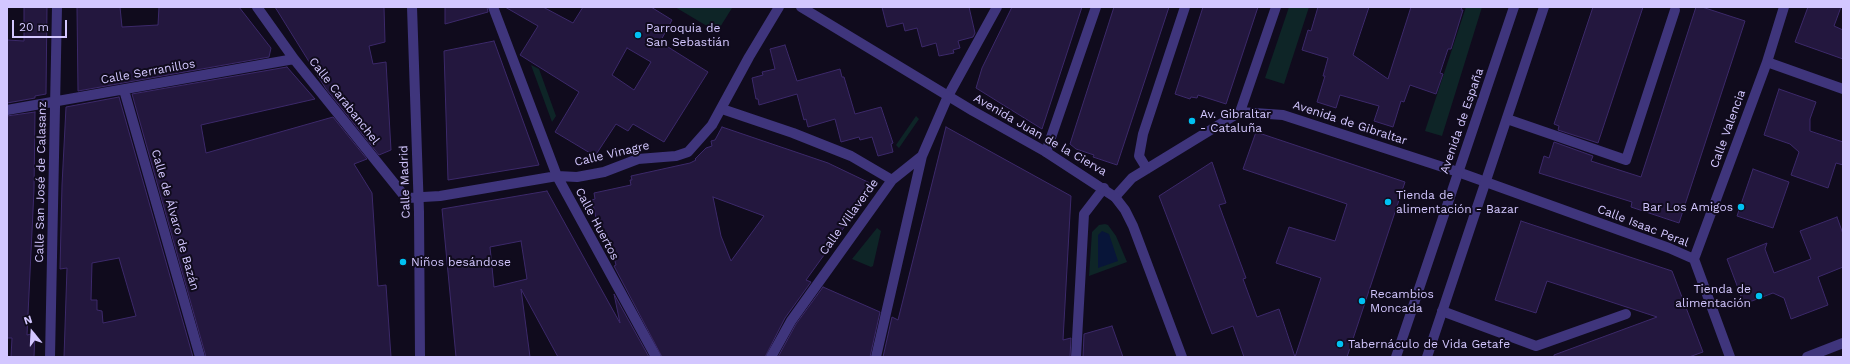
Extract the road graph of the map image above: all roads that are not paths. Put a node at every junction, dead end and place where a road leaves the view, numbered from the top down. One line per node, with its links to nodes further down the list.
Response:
1 (57, 7): 20 (street, Calle San José de Calasanz)
2 (257, 7): 15 (street, Calle Carabanchel)
3 (412, 7): 33 (street, Calle Madrid)
4 (493, 7): 29 (street, Calle Huertos)
5 (779, 7): 21 (street, Calle Vinagre)
6 (801, 7): 19 (street, Avenida Juan de la Cierva)
7 (997, 7): 19 (street, Calle Villaverde)
8 (1096, 7): 25 (street)
9 (1185, 7): 27 (street)
10 (1276, 7): 23 (street)
11 (1514, 7): 28 (street, Avenida de España)
12 (1544, 7): 24 (street)
13 (1784, 7): 16 (street, Calle Valencia)
14 (1675, 10): 24 (street)
15 (294, 59): 18 (street, Calle Serranillos); 33 (street, Calle Carabanchel)
16 (1767, 62): 17 (street); 35 (street, Calle Valencia)
17 (1843, 89)
18 (124, 90): 20 (street, Calle Serranillos); 40 (street, Calle de Álvaro de Bazán)
19 (948, 96): 25 (street, Avenida Juan de la Cierva); 26 (street, Calle Villaverde)
20 (56, 100): 22 (street, Calle Serranillos); 39 (street, Calle San José de Calasanz)
21 (722, 109): 29 (street, Calle Vinagre); 30 (street)
22 (7, 110)
23 (1240, 112): 27 (street); 28 (street, Avenida de Gibraltar)
24 (1507, 118): 31 (street)
25 (1046, 152): 32 (street, Avenida Juan de la Cierva)
26 (922, 156): 30 (street, Calle Villaverde); 44 (street)
27 (1147, 169): 34 (street)
28 (1458, 172): 31 (street, Avenida de Gibraltar); 47 (street, Avenida de España)
29 (557, 176): 33 (street, Calle Vinagre); 42 (street, Calle Huertos)
30 (892, 180): 43 (street, Calle Villaverde)
31 (1485, 183): 35 (street, Calle Isaac Peral); 36 (street)
32 (1104, 188): 34 (street, Avenida Juan de la Cierva); 45 (street)
33 (418, 197): 41 (street, Calle Madrid)
34 (1115, 197): 46 (street, Avenida Juan de la Cierva)
35 (1694, 260): 49 (street, Calle Isaac Peral)
36 (1442, 311): 37 (street); 48 (street)
37 (1626, 314)
38 (1843, 343): 50 (street)
39 (50, 357)
40 (200, 357)
41 (420, 357)
42 (656, 357)
43 (771, 357)
44 (876, 357)
45 (1076, 357)
46 (1182, 357)
47 (1396, 357)
48 (1427, 357)
49 (1730, 357)
50 (1807, 357)

